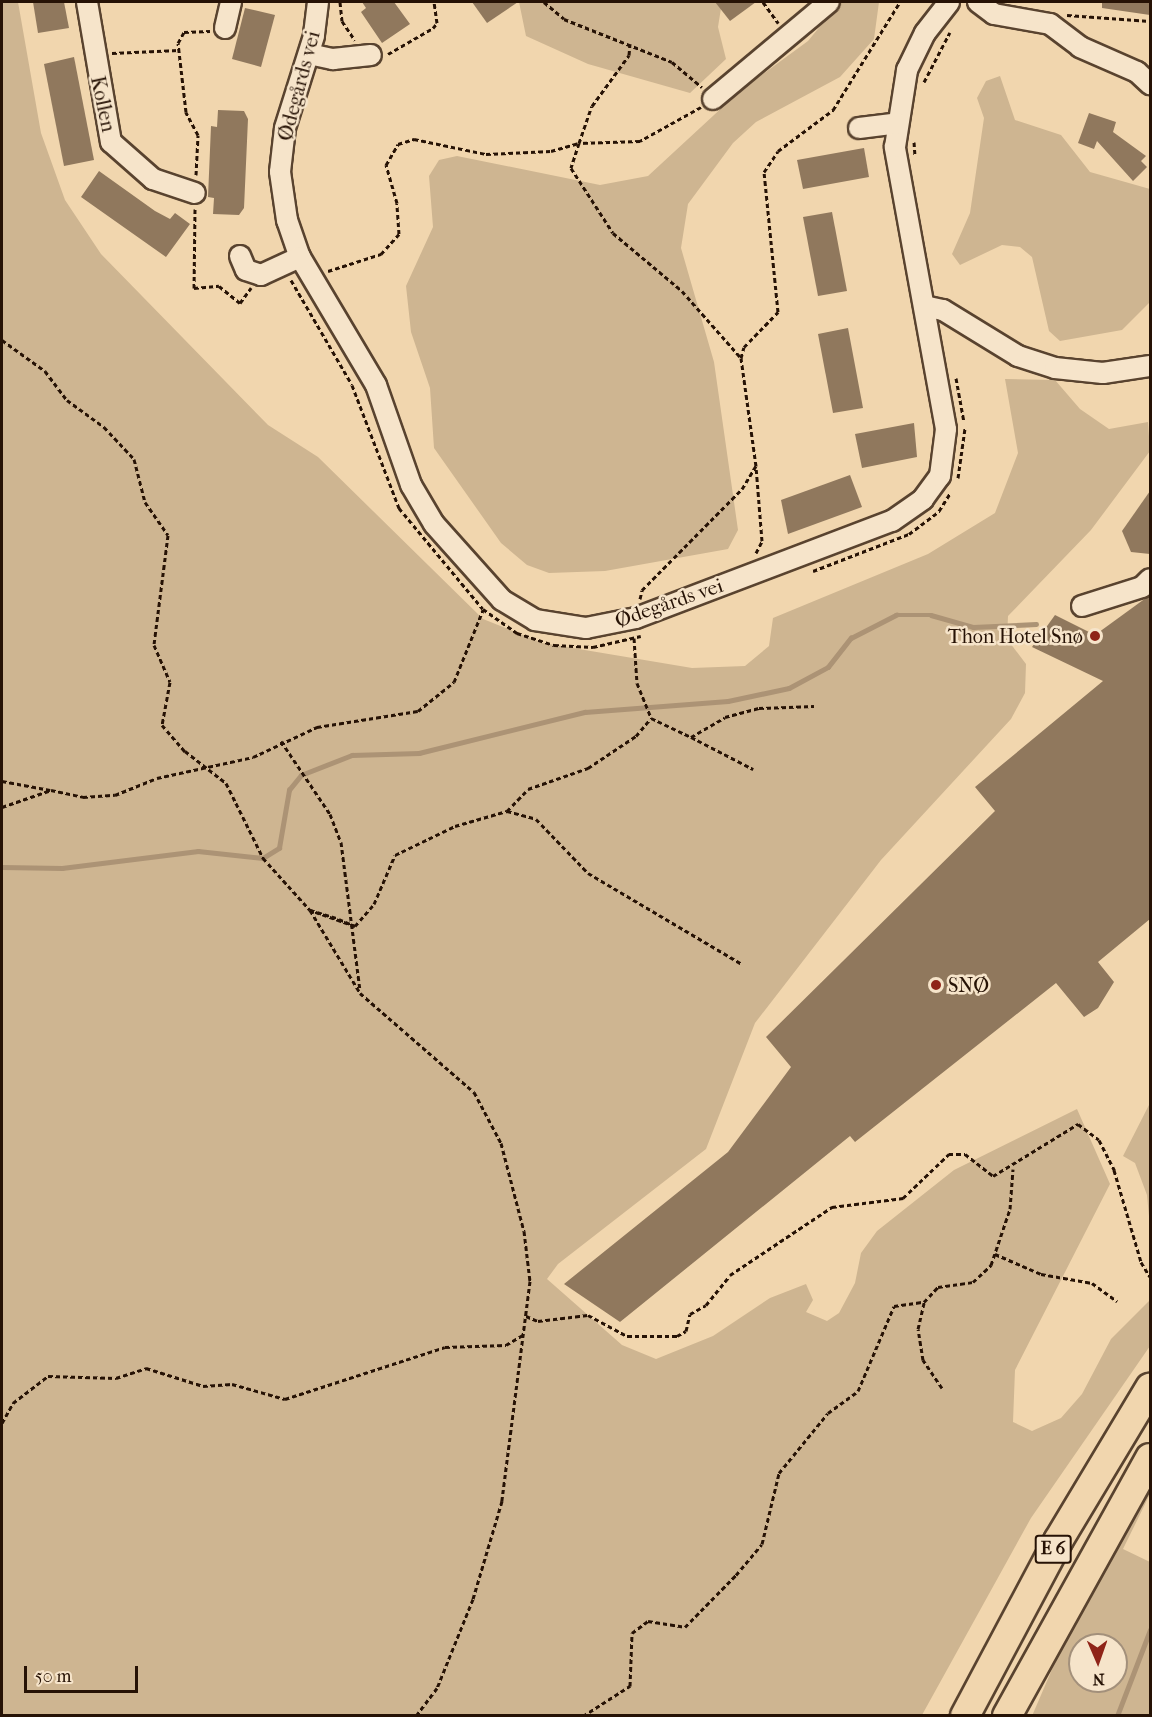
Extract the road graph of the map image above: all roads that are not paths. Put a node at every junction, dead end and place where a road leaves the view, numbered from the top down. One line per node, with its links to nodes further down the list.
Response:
1 (87, 2): 14 (street, Kollen)
2 (231, 2): 7 (street)
3 (318, 2): 9 (street, Ødegårds vei)
4 (829, 2): 11 (street)
5 (949, 2): 12 (street, Ødegårds vei)
6 (978, 2): 10 (street)
7 (225, 28)
8 (371, 51): 9 (street)
9 (309, 54): 16 (street, Ødegårds vei)
10 (1150, 84)
11 (713, 99)
12 (906, 127): 13 (street); 17 (street, Ødegårds vei)
13 (859, 128)
14 (195, 193)
15 (240, 256): 16 (street)
16 (292, 261): 17 (street, Ødegårds vei)
17 (924, 306): 18 (street)
18 (1150, 366)
19 (1150, 579): 20 (street)
20 (1082, 606)
21 (1150, 1388): 23 (highway, E 6)
22 (1150, 1458): 24 (highway, E 6)
23 (965, 1716)
24 (1007, 1716)

